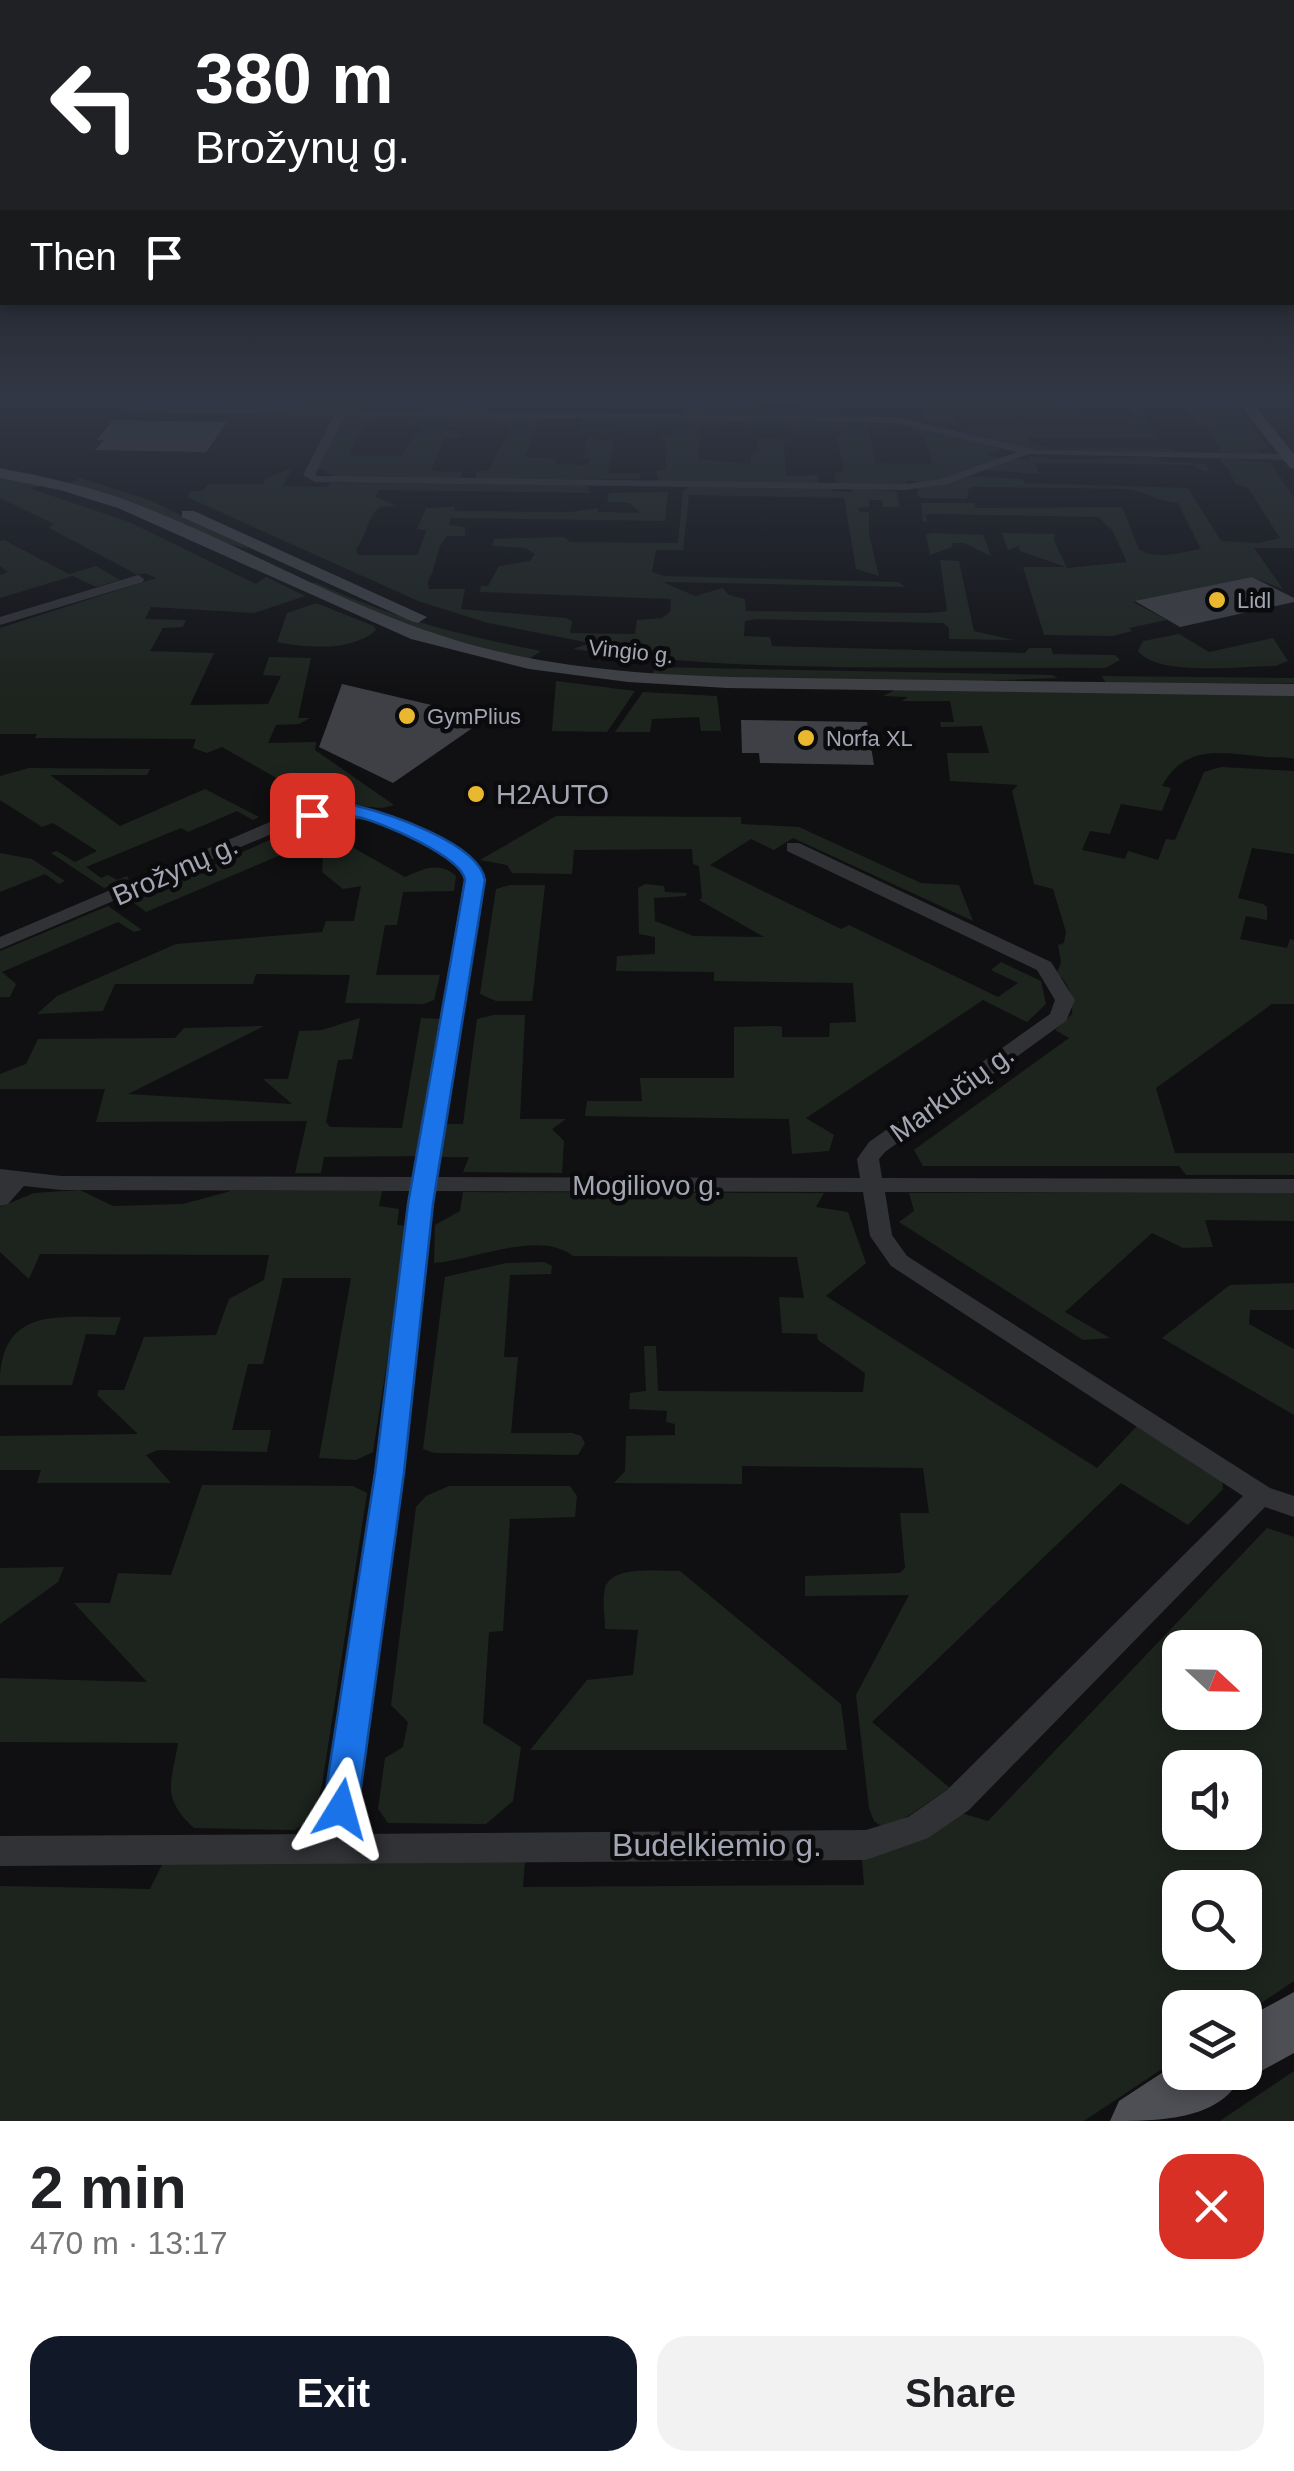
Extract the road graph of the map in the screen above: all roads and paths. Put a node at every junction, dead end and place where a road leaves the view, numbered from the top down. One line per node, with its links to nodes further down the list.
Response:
1 (114, 500): 4 (main road, Vingio g.)
2 (155, 500): 3 (main road, Vingio g.)
3 (262, 548): 4 (main road); 5 (main road, Vingio g.)
4 (233, 556): 7 (main road, Vingio g.)
5 (319, 574): 7 (main road); 9 (main road, Vingio g.)
6 (138, 579): 8 (street)
7 (290, 584): 10 (main road, Vingio g.)
8 (0, 622)
9 (558, 651): 10 (main road); 12 (main road, Vingio g.)
10 (541, 664): 12 (main road, Vingio g.)
11 (1294, 674): 12 (main road, Vingio g.)
12 (1055, 680): 13 (main road, Vingio g.)
13 (1294, 690)
14 (793, 847): 18 (street, Markučių g.)
15 (0, 944): 17 (street, Brožynų g.)
16 (9, 1178): 17 (street, Mogiliovo g.); 20 (street)
17 (424, 1184): 18 (street, Mogiliovo g.); 23 (street)
18 (872, 1186): 19 (street, Mogiliovo g.); 21 (street, Markučių g.)
19 (1294, 1186)
20 (0, 1198)
21 (1261, 1496): 22 (street); 23 (street, Budelkiemio g.)
22 (1294, 1507)
23 (335, 1846): 24 (street, Budelkiemio g.)
24 (0, 1851)
25 (1294, 2020): 26 (main road)
26 (1262, 2041)
27 (1186, 2090): 28 (main road)
28 (1139, 2121)

